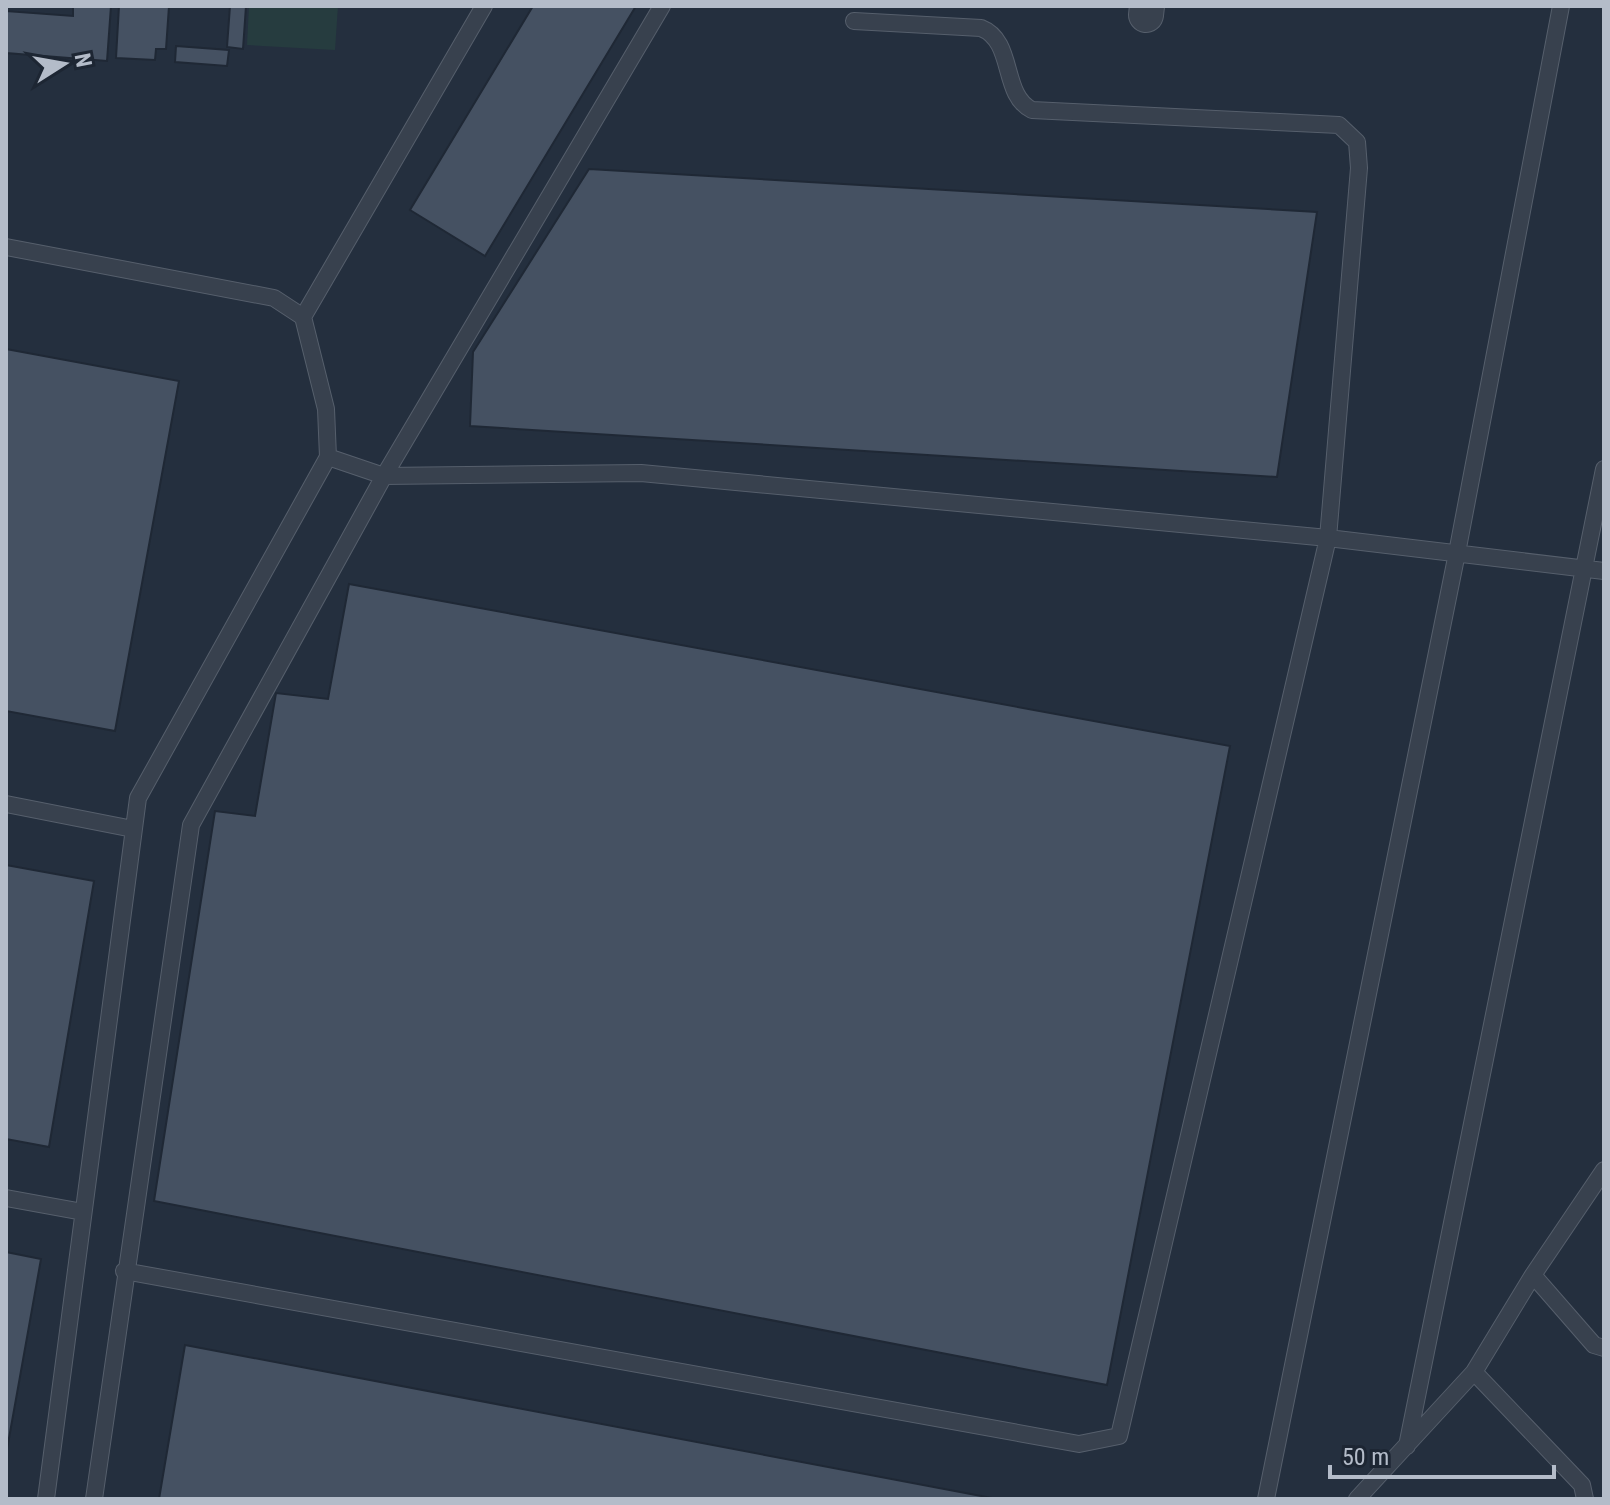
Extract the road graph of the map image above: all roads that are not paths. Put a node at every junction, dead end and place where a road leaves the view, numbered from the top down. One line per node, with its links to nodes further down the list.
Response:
1 (484, 6): 6 (lane)
2 (662, 6): 9 (lane)
3 (1561, 6): 11 (lane)
4 (854, 21): 10 (lane)
5 (6, 247): 6 (lane)
6 (303, 317): 7 (lane)
7 (328, 457): 9 (lane); 15 (lane)
8 (1604, 469): 12 (lane)
9 (384, 476): 10 (lane); 19 (lane)
10 (1328, 538): 11 (lane); 19 (lane)
11 (1457, 553): 12 (lane); 26 (lane)
12 (1583, 568): 13 (lane); 23 (lane)
13 (1604, 571)
14 (6, 804): 15 (lane)
15 (133, 829): 18 (lane)
16 (1604, 1170): 20 (lane)
17 (6, 1198): 18 (lane)
18 (83, 1212): 24 (lane)
19 (124, 1271): 25 (lane)
20 (1533, 1275): 21 (lane); 22 (lane)
21 (1604, 1348)
22 (1474, 1372): 23 (lane); 28 (lane)
23 (1407, 1446): 27 (lane)
24 (46, 1499)
25 (94, 1499)
26 (1266, 1499)
27 (1357, 1499)
28 (1585, 1499)

